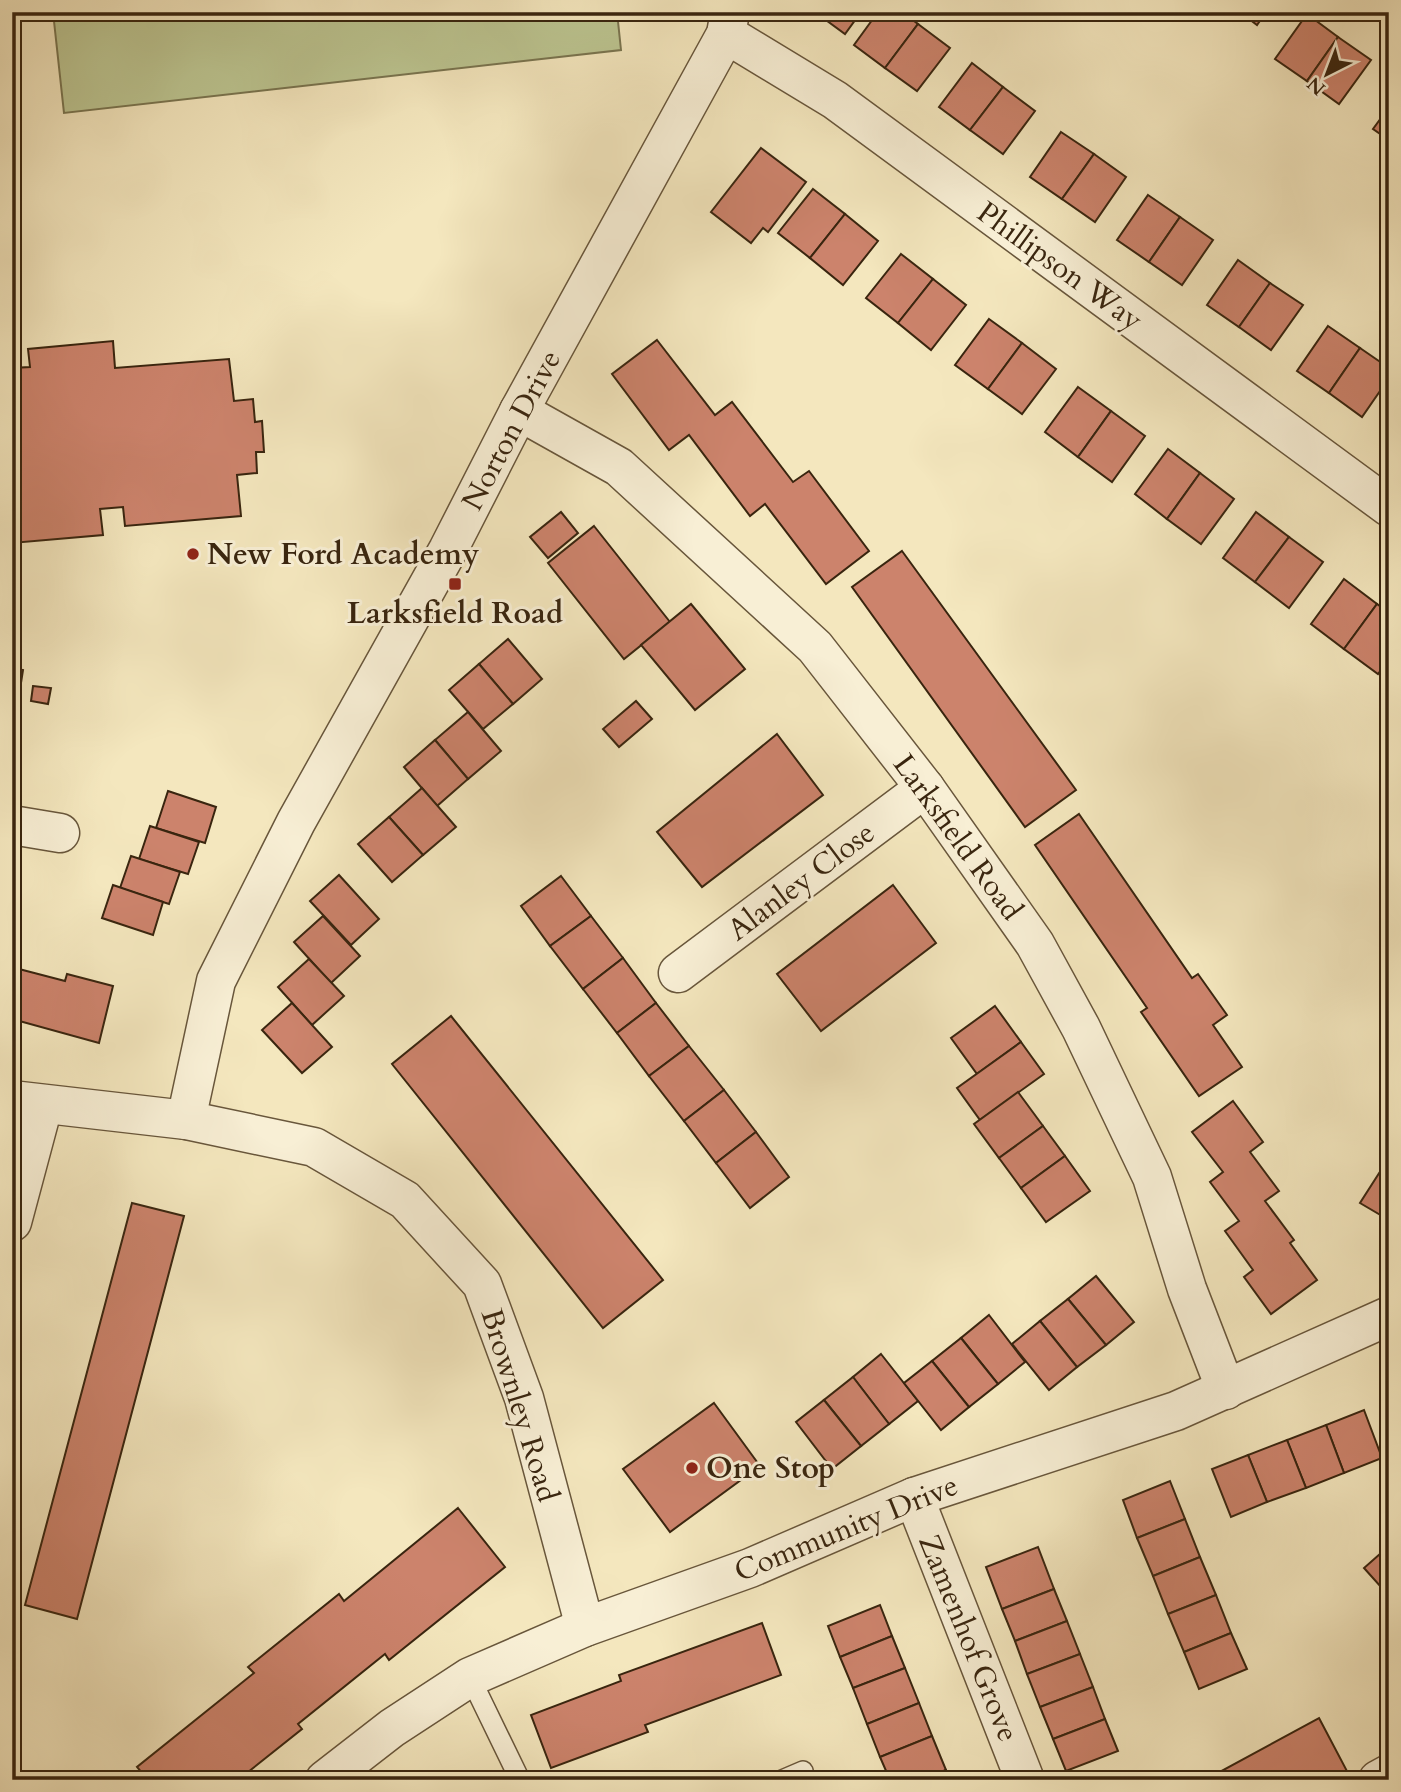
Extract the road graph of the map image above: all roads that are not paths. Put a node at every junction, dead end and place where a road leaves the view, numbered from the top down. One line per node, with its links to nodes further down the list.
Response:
1 (728, 23): 2 (street, Norton Drive); 3 (street, Phillipson Way)
2 (519, 411): 4 (street, Larksfield Road); 9 (street, Norton Drive)
3 (1389, 507)
4 (925, 788): 7 (street, Alanley Close); 12 (street, Larksfield Road)
5 (12, 825): 6 (street)
6 (60, 833)
7 (678, 973)
8 (28, 1103): 9 (street, Brownley Road); 10 (street)
9 (186, 1120): 14 (street, Brownley Road)
10 (12, 1222)
11 (1389, 1316): 12 (street, Community Drive)
12 (1226, 1390): 13 (street, Community Drive)
13 (914, 1497): 14 (street, Community Drive); 21 (street, Zamenhof Grove)
14 (585, 1627): 15 (street, Community Drive)
15 (470, 1677): 18 (street, Community Drive); 19 (lane)
16 (803, 1771): 20 (lane)
17 (1389, 1774): 22 (street)
18 (325, 1780)
19 (520, 1780)
20 (782, 1780)
21 (1025, 1780)
22 (1378, 1780)

